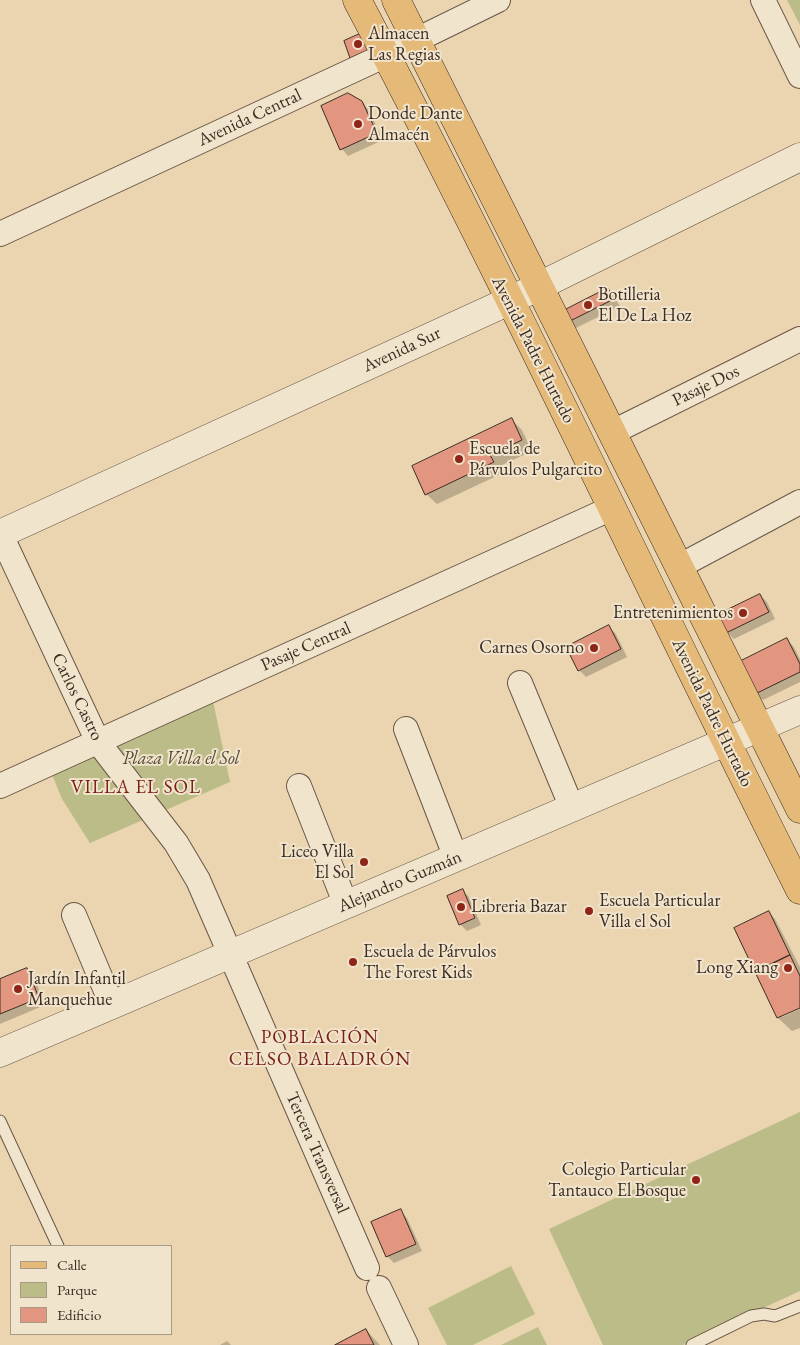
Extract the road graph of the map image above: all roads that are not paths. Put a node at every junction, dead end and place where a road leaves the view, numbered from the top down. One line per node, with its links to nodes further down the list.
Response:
1 (357, 0): 6 (main road, Avenida Padre Hurtado)
2 (396, 0): 5 (main road, Avenida Padre Hurtado)
3 (498, 0): 5 (street, Avenida Central)
4 (763, 0): 7 (street)
5 (416, 41): 6 (street, Avenida Central); 10 (main road, Avenida Padre Hurtado)
6 (386, 55): 9 (street, Avenida Central); 11 (main road, Avenida Padre Hurtado)
7 (800, 76)
8 (800, 157): 10 (street, Avenida Sur)
9 (0, 234)
10 (538, 286): 11 (street, Avenida Sur); 13 (main road, Avenida Padre Hurtado)
11 (509, 301): 15 (main road, Avenida Padre Hurtado); 16 (street, Avenida Sur)
12 (800, 339): 13 (street, Pasaje Dos)
13 (611, 433): 17 (main road, Avenida Padre Hurtado)
14 (800, 502): 17 (street)
15 (612, 508): 22 (street, Pasaje Central); 23 (main road, Avenida Padre Hurtado)
16 (0, 534): 22 (street, Carlos Castro)
17 (678, 567): 20 (main road, Avenida Padre Hurtado)
18 (520, 682): 26 (street)
19 (800, 710): 20 (street, Alejandro Guzmán)
20 (760, 728): 23 (street, Alejandro Guzmán); 27 (main road, Avenida Padre Hurtado)
21 (406, 729): 28 (street)
22 (98, 742): 24 (street, Pasaje Central); 32 (street, Carlos Castro)
23 (725, 742): 26 (street, Alejandro Guzmán); 29 (main road, Avenida Padre Hurtado)
24 (0, 786)
25 (299, 786): 30 (street)
26 (572, 808): 28 (street, Alejandro Guzmán)
27 (800, 809)
28 (456, 858): 30 (street, Alejandro Guzmán)
29 (800, 890)
30 (346, 905): 32 (street, Alejandro Guzmán)
31 (74, 915): 33 (street)
32 (230, 955): 33 (street, Alejandro Guzmán); 38 (street, Tercera Transversal)
33 (112, 1005): 34 (street, Alejandro Guzmán)
34 (0, 1053)
35 (0, 1121): 36 (lane)
36 (58, 1245)
37 (800, 1306): 39 (lane)
38 (406, 1345)
39 (692, 1345)

